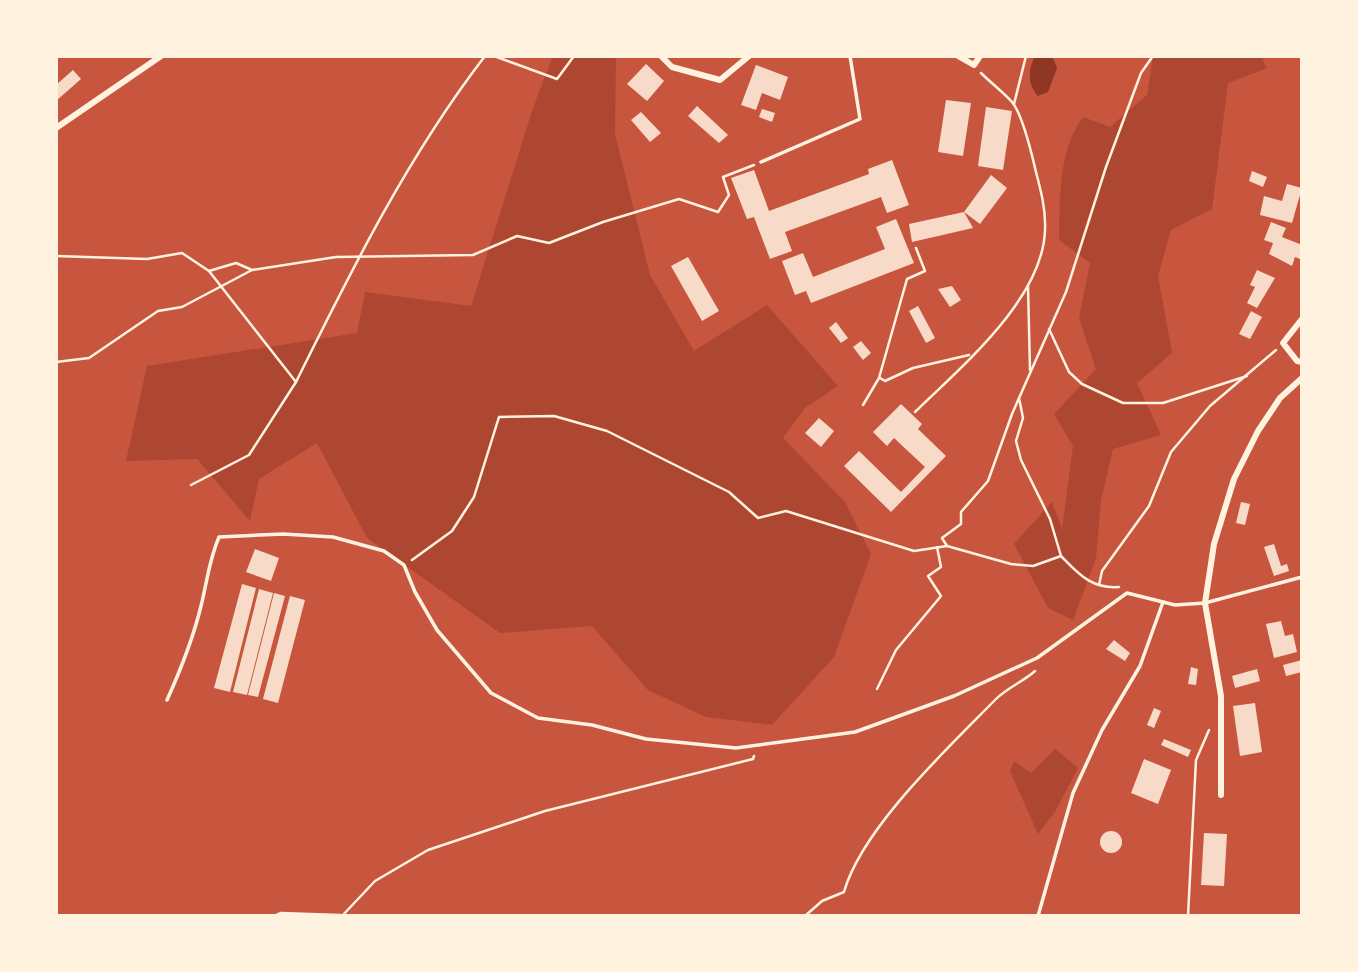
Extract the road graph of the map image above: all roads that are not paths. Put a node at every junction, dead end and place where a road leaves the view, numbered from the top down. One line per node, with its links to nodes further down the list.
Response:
1 (161, 56): 7 (street)
2 (661, 56): 3 (street)
3 (749, 56)
4 (849, 56): 8 (lane)
5 (958, 56): 6 (street)
6 (980, 56)
7 (56, 128)
8 (761, 162)
9 (1302, 319): 10 (street)
10 (1302, 362)
11 (1302, 378): 14 (street)
12 (1302, 577): 14 (lane)
13 (1163, 602): 14 (lane); 15 (lane); 17 (lane)
14 (1205, 603): 16 (street)
15 (167, 700)
16 (1221, 795)
17 (1038, 916)

